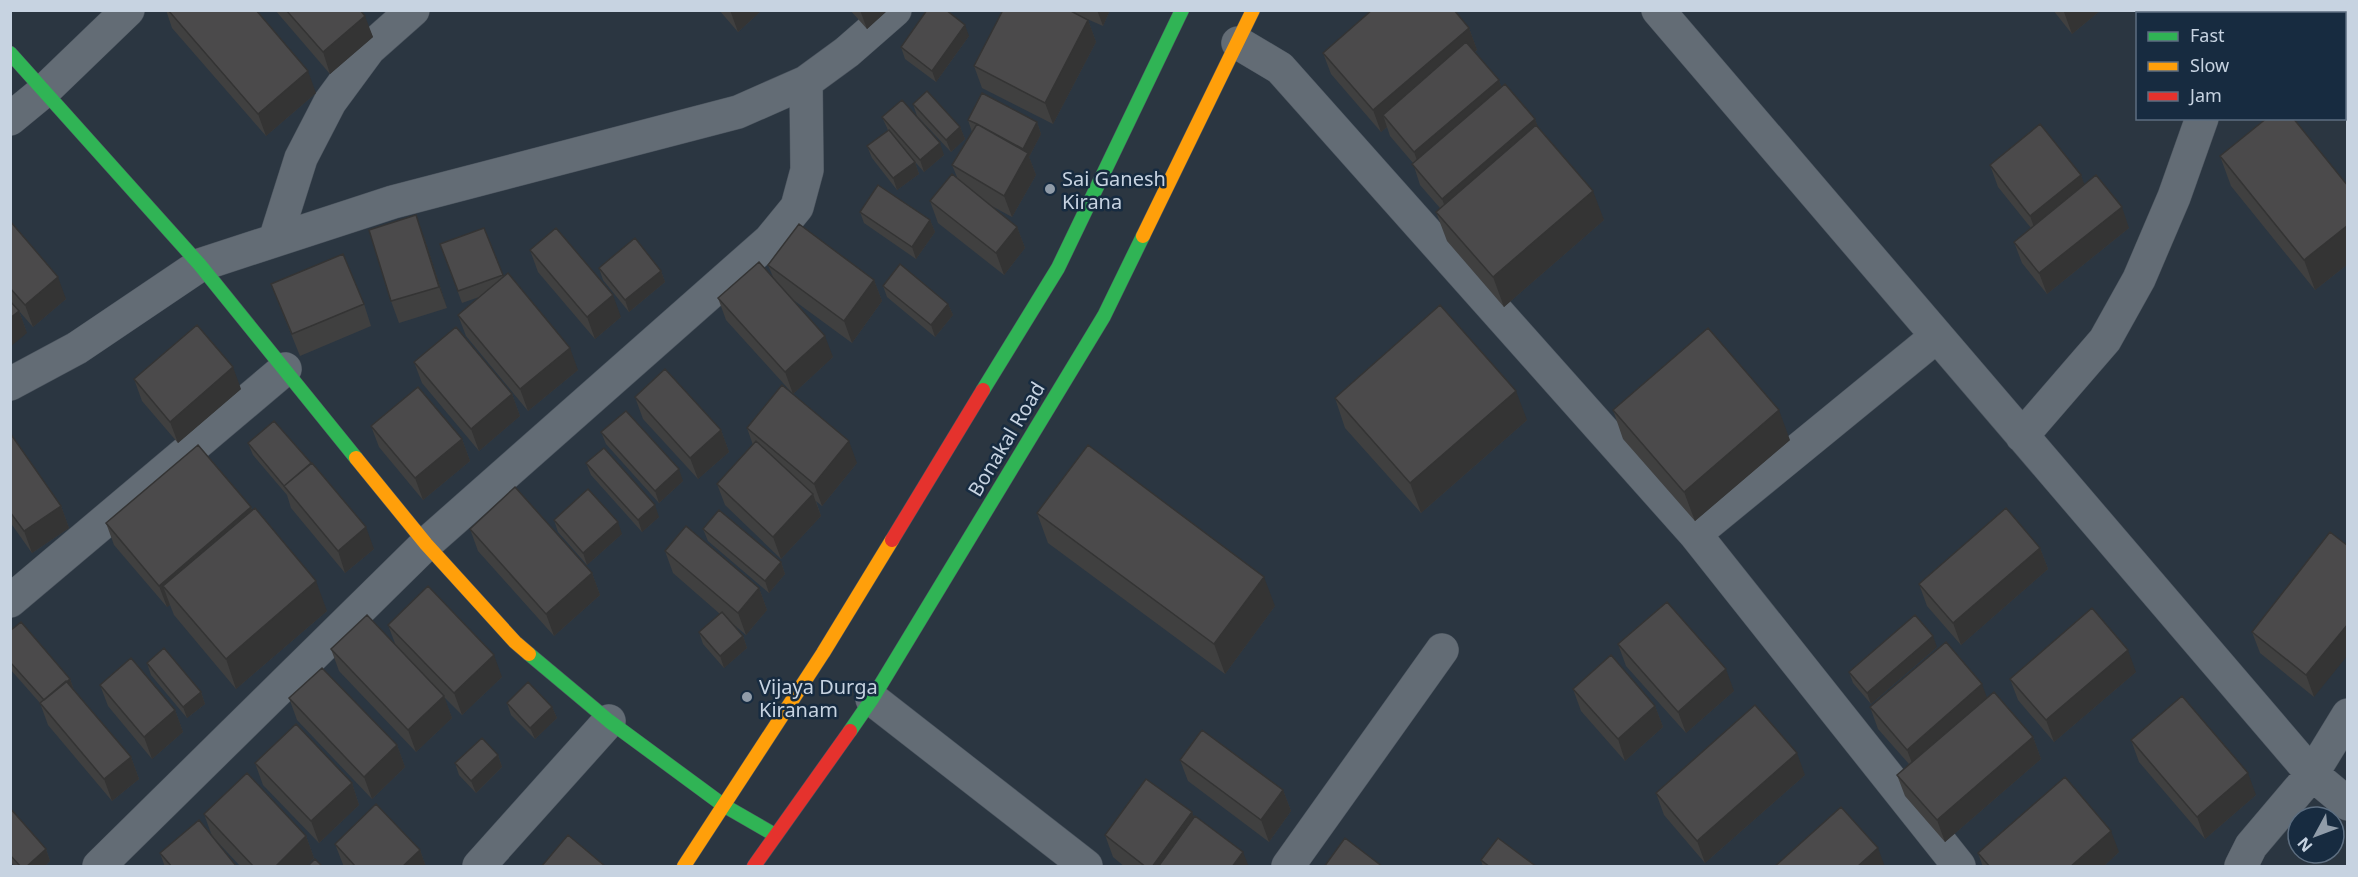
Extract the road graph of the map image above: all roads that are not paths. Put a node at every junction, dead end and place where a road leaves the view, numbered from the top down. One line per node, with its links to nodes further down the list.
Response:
1 (128, 10): 10 (street)
2 (413, 10): 13 (street)
3 (895, 10): 9 (street)
4 (1182, 10): 28 (main road)
5 (1253, 10): 7 (main road, Bonakal Road)
6 (1658, 10): 15 (street)
7 (1238, 43): 19 (street); 23 (main road, Bonakal Road)
8 (10, 53): 10 (main road)
9 (806, 82): 13 (street); 20 (street)
10 (44, 91): 11 (street); 14 (main road)
11 (10, 119)
12 (2201, 120): 18 (street)
13 (275, 240): 14 (street)
14 (200, 265): 16 (main road); 17 (street)
15 (1937, 336): 18 (street); 19 (street)
16 (285, 369): 20 (main road); 21 (street)
17 (10, 384)
18 (2022, 436): 26 (street)
19 (1695, 534): 36 (street)
20 (426, 544): 25 (main road); 30 (street)
21 (10, 601)
22 (1442, 650): 35 (street)
23 (872, 699): 29 (main road, Bonakal Road); 34 (street)
24 (2348, 715): 26 (street)
25 (609, 721): 28 (main road); 31 (street)
26 (2312, 774): 27 (street); 37 (street)
27 (2348, 804)
28 (723, 805): 29 (main road); 32 (main road)
29 (775, 835): 33 (main road, Bonakal Road)
30 (99, 867)
31 (479, 867)
32 (684, 867)
33 (754, 867)
34 (1086, 867)
35 (1288, 867)
36 (1959, 867)
37 (2241, 867)

